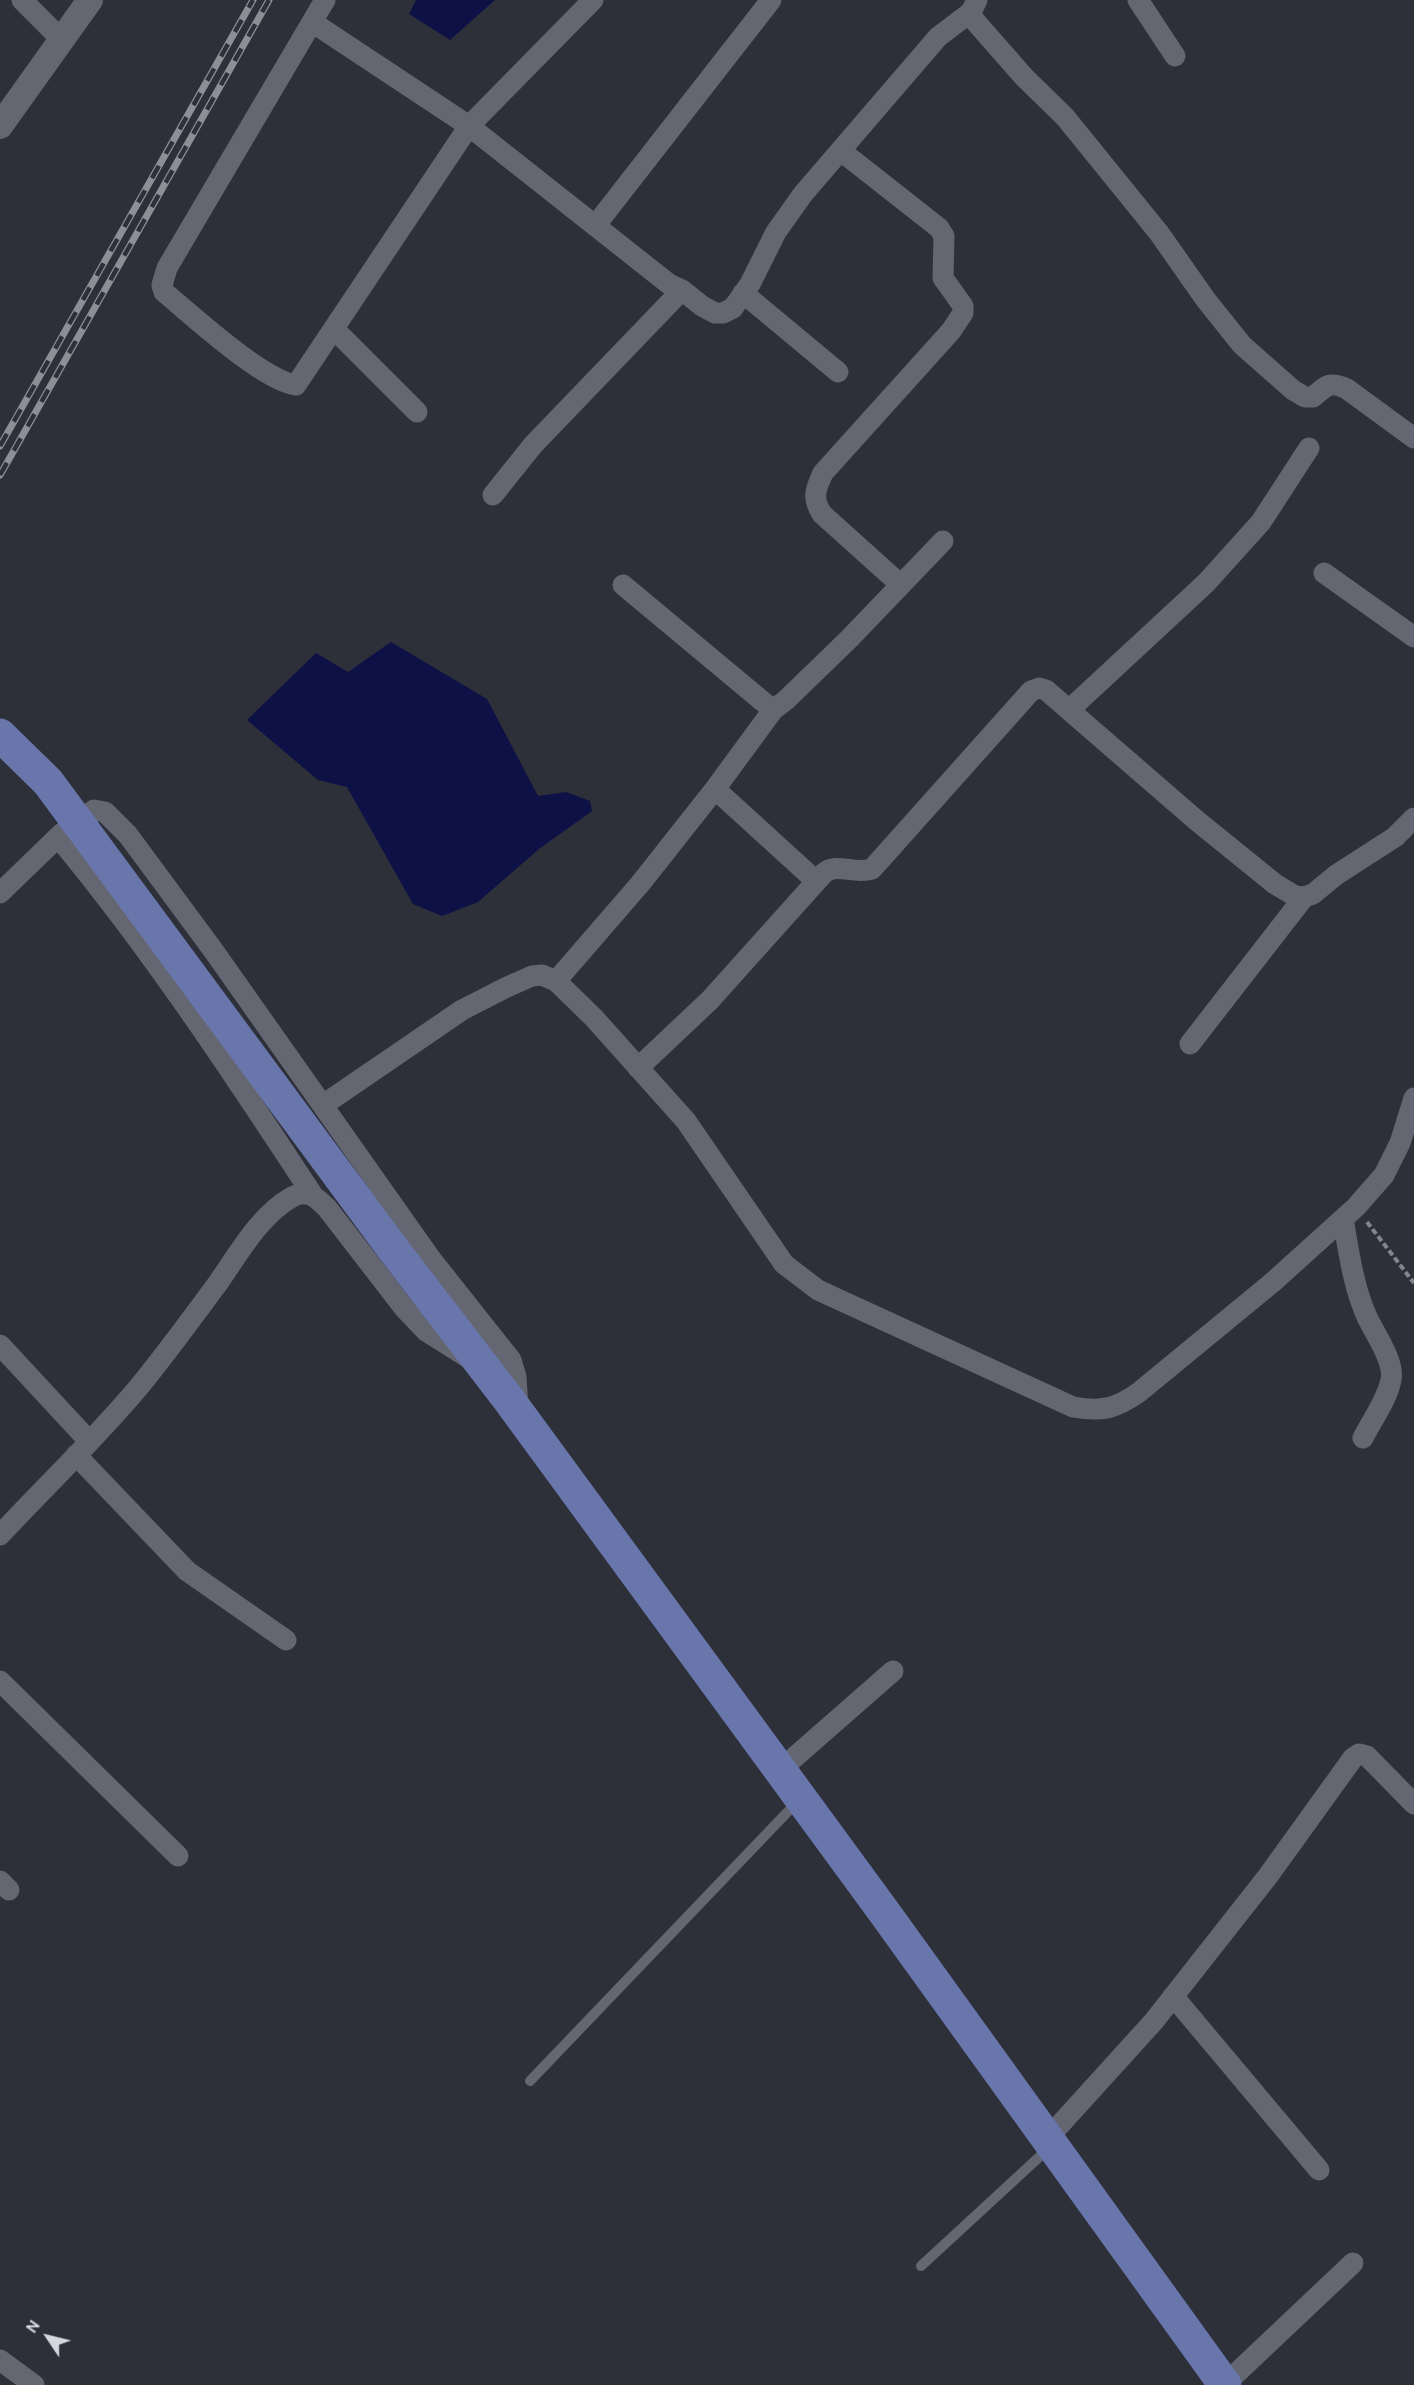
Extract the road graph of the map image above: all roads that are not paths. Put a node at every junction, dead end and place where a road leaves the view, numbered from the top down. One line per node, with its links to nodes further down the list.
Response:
1 (22, 0): 9 (street)
2 (90, 0): 9 (street)
3 (325, 0): 8 (street)
4 (593, 0): 12 (street)
5 (771, 0): 14 (street)
6 (1138, 0): 10 (street)
7 (974, 6): 13 (street); 20 (street)
8 (312, 22): 12 (street); 17 (street)
9 (62, 40): 11 (street)
10 (1175, 56)
11 (0, 126)
12 (469, 126): 14 (street); 17 (street)
13 (841, 151): 16 (street); 26 (street)
14 (595, 226): 15 (street)
15 (682, 290): 16 (street); 22 (street)
16 (743, 293): 18 (street)
17 (334, 329): 19 (street)
18 (838, 372)
19 (417, 412)
20 (1414, 438)
21 (1309, 448): 29 (street)
22 (493, 495)
23 (943, 541): 26 (street)
24 (1324, 573): 27 (street)
25 (623, 585): 28 (street)
26 (901, 585): 28 (street)
27 (1414, 637)
28 (773, 710): 31 (street)
29 (1069, 710): 34 (street); 36 (street)
30 (0, 735): 45 (main road)
31 (715, 789): 34 (street); 37 (street)
32 (1414, 818): 36 (street)
33 (58, 837): 35 (street); 41 (street); 42 (street)
34 (816, 881): 39 (street)
35 (0, 893)
36 (1304, 897): 38 (street)
37 (556, 981): 39 (street); 41 (street)
38 (1190, 1044)
39 (639, 1068): 43 (street)
40 (1414, 1098): 43 (street)
41 (322, 1105): 46 (street)
42 (312, 1194): 45 (street); 48 (street)
43 (1349, 1213): 47 (street)
44 (0, 1346): 48 (street)
45 (483, 1365): 46 (main road)
46 (518, 1412): 53 (main road)
47 (1363, 1438)
48 (82, 1448): 49 (street); 50 (street)
49 (0, 1534)
50 (286, 1640)
51 (893, 1671): 53 (street)
52 (0, 1681): 56 (street)
53 (780, 1770): 54 (main road)
54 (801, 1798): 58 (lane); 59 (main road)
55 (1414, 1803): 57 (street)
56 (178, 1856)
57 (1173, 1996): 59 (street); 60 (street)
58 (530, 2082)
59 (1049, 2142): 62 (lane); 65 (main road)
60 (1318, 2170)
61 (1353, 2263): 65 (street)
62 (921, 2266)
63 (0, 2360): 64 (street)
64 (34, 2385)
65 (1224, 2385)

